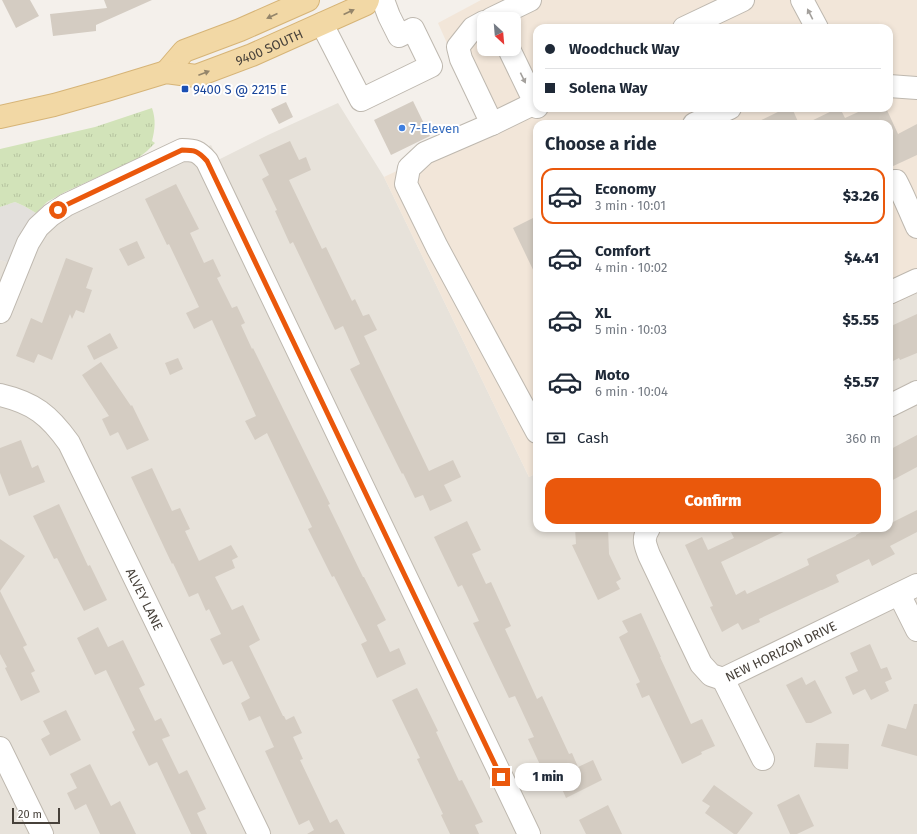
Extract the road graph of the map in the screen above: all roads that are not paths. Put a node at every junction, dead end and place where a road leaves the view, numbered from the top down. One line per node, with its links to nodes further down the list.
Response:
1 (308, 0): 13 (main road, one-way to 13)
2 (368, 0): 8 (main road, 9400 SOUTH, one-way to 2)
3 (383, 0): 8 (street)
4 (530, 0): 7 (street)
5 (743, 0): 9 (street)
6 (802, 0): 10 (street, one-way to 6)
7 (507, 12)
8 (322, 24): 13 (main road, 9400 SOUTH, one-way to 8)
9 (692, 24)
10 (815, 24)
11 (477, 26): 21 (street)
12 (512, 56): 16 (street, one-way to 16)
13 (166, 72): 19 (main road, 9400 SOUTH)
14 (893, 86): 15 (street)
15 (917, 88)
16 (533, 97)
17 (533, 107): 21 (street)
18 (721, 112): 20 (street)
19 (0, 117)
20 (703, 120)
21 (492, 124): 30 (street)
22 (893, 181): 23 (street)
23 (917, 227)
24 (917, 280): 25 (street)
25 (893, 291)
26 (0, 312): 39 (street)
27 (917, 392): 29 (street)
28 (0, 395): 38 (street, ALVEY LANE)
29 (893, 404)
30 (533, 425)
31 (647, 536): 34 (street, NEW HORIZON DRIVE)
32 (908, 589): 33 (street); 34 (street, NEW HORIZON DRIVE)
33 (917, 630)
34 (723, 679): 36 (street)
35 (0, 748): 37 (street)
36 (763, 759)
37 (42, 834)
38 (259, 834)
39 (529, 834)

